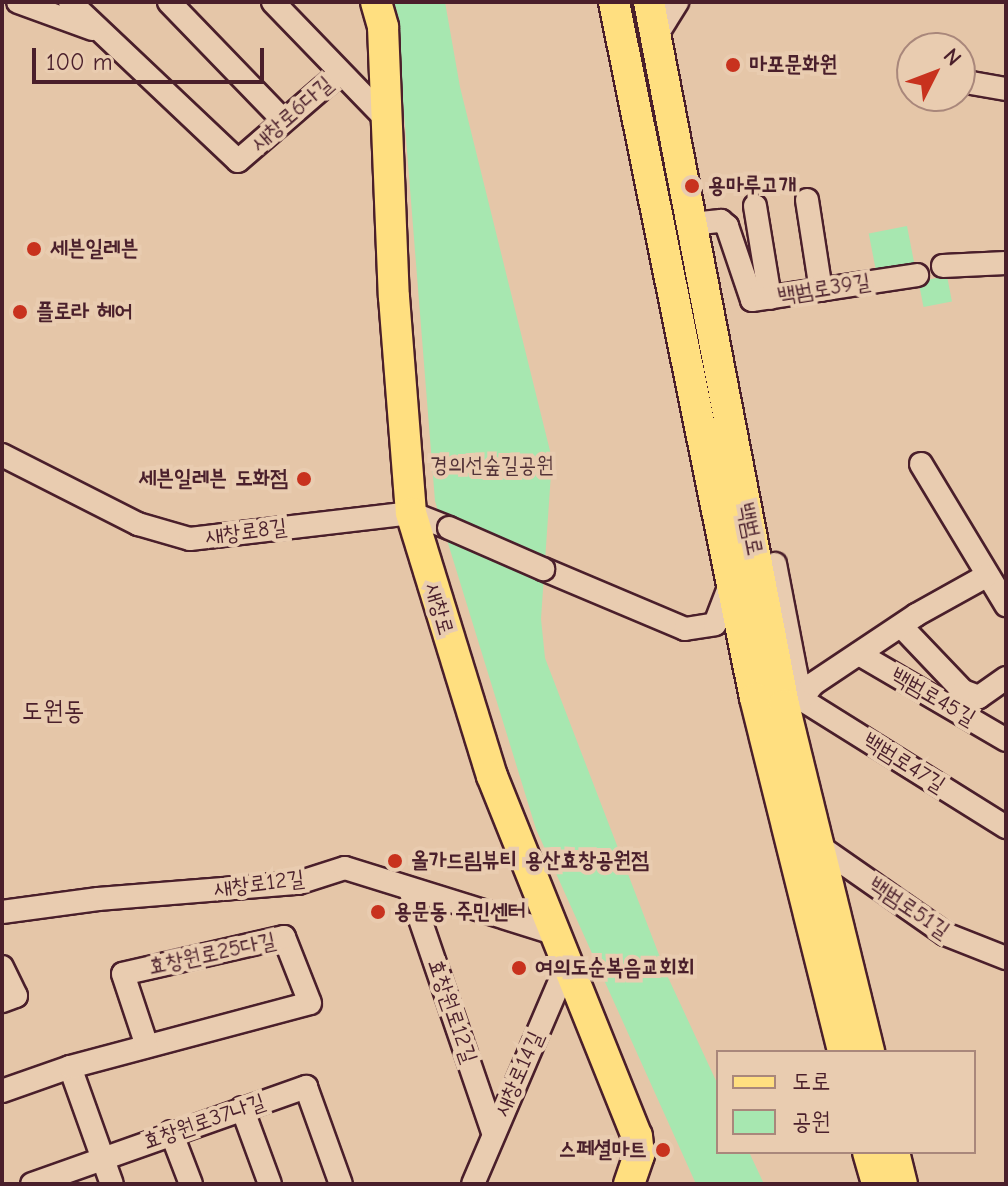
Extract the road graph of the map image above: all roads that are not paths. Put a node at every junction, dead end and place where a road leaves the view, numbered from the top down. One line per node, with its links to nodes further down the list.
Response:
1 (18, 2): 9 (street, 새창로6다길)
2 (70, 2): 9 (street, 새창로6다길)
3 (169, 2): 17 (street)
4 (273, 2): 11 (street)
5 (376, 2): 16 (main road, 새창로)
6 (614, 2): 15 (main road, 백범로)
7 (649, 2): 10 (main road, 백범로)
8 (677, 2): 10 (street)
9 (103, 33): 17 (street, 새창로6다길)
10 (656, 36): 13 (main road, 백범로)
11 (340, 73): 16 (street); 17 (street, 새창로6다길)
12 (976, 84): 14 (street)
13 (667, 88): 15 (main road); 20 (main road, 백범로)
14 (1006, 89)
15 (634, 98): 31 (main road, 백범로)
16 (387, 120): 28 (main road, 새창로)
17 (284, 121)
18 (807, 200): 24 (street)
19 (755, 206): 25 (street)
20 (691, 224): 25 (street, 백범로39길); 38 (main road, 백범로)
21 (1006, 263): 22 (street)
22 (943, 266)
23 (917, 275): 24 (street, 백범로39길)
24 (821, 290): 25 (street, 백범로39길)
25 (770, 298)
26 (2, 455): 28 (street, 새창로8길)
27 (921, 464): 30 (street)
28 (411, 513): 33 (street, bridge); 44 (main road, 새창로)
29 (775, 564): 38 (street)
30 (986, 576): 32 (street); 34 (street, 백범로45길)
31 (731, 581): 33 (street, 백범로); 36 (main road, 백범로)
32 (1006, 605)
33 (715, 624): 36 (street, 백범로)
34 (901, 626): 35 (street, 백범로45길); 37 (street, 백범로45길)
35 (859, 654): 38 (street, 백범로45길); 39 (street, 백범로45길)
36 (746, 659): 38 (main road, 백범로)
37 (1006, 678)
38 (780, 701): 40 (street, 백범로47길); 41 (main road, 백범로); 50 (main road, 백범로)
39 (1006, 740)
40 (1006, 827)
41 (819, 846): 45 (street, 백범로51길); 51 (main road, 백범로)
42 (410, 890): 43 (street, 새창로12길); 44 (street, 새창로12길); 56 (street, 효창원로12길)
43 (2, 912)
44 (554, 933): 46 (main road, 새창로)
45 (1006, 958)
46 (567, 965): 56 (street, 새창로14길); 66 (main road, 새창로)
47 (2, 967): 48 (street)
48 (2, 1001)
49 (147, 1046): 49 (street, 효창원로25다길); 52 (street, 효창원로25다길)
50 (843, 1050)
51 (869, 1050)
52 (70, 1067): 53 (street, 효창원로25다길); 59 (street)
53 (2, 1091)
54 (242, 1108): 55 (street, 효창원로37나길); 63 (street); 64 (street, 효창원로37나길)
55 (171, 1132): 59 (street, 효창원로37나길); 62 (street)
56 (493, 1132): 65 (street, 새창로14길)
57 (869, 1154): 67 (main road)
58 (894, 1154): 68 (main road)
59 (102, 1157): 60 (street, 효창원로37나길); 61 (street)
60 (32, 1184)
61 (112, 1184)
62 (191, 1184)
63 (270, 1184)
64 (341, 1184)
65 (473, 1184)
66 (629, 1184)
67 (877, 1184)
68 (902, 1184)

